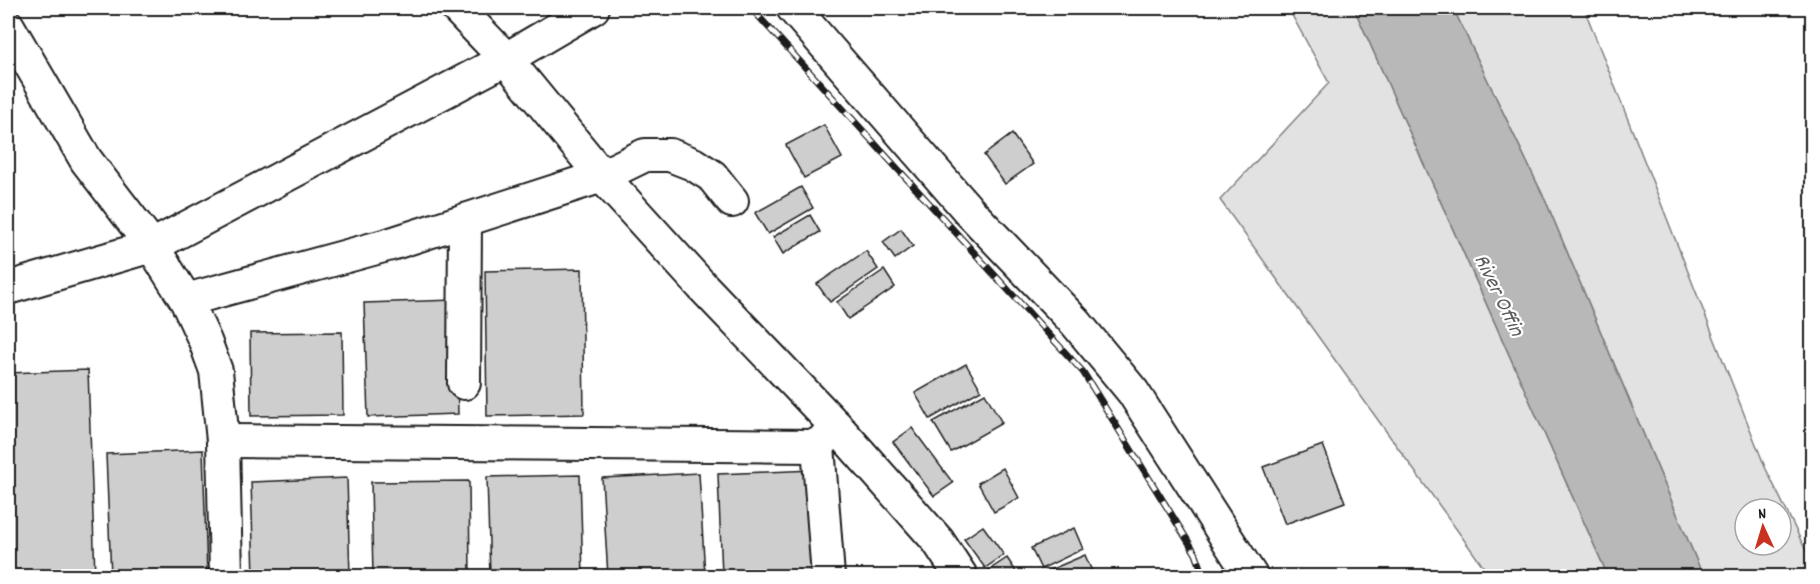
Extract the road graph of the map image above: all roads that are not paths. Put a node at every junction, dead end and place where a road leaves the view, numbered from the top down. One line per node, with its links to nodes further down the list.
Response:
1 (457, 8): 5 (street)
2 (593, 8): 5 (street)
3 (793, 8): 18 (street)
4 (8, 26): 9 (street)
5 (507, 59): 6 (street); 9 (street)
6 (602, 176): 7 (street); 8 (street); 13 (street)
7 (732, 201)
8 (465, 220): 11 (street); 12 (street)
9 (152, 246): 10 (street); 11 (street)
10 (8, 288)
11 (186, 300): 14 (street)
12 (464, 383)
13 (827, 436): 14 (street); 16 (street); 17 (street)
14 (223, 441): 15 (street)
15 (226, 576)
16 (828, 576)
17 (961, 576)
18 (1251, 576)

